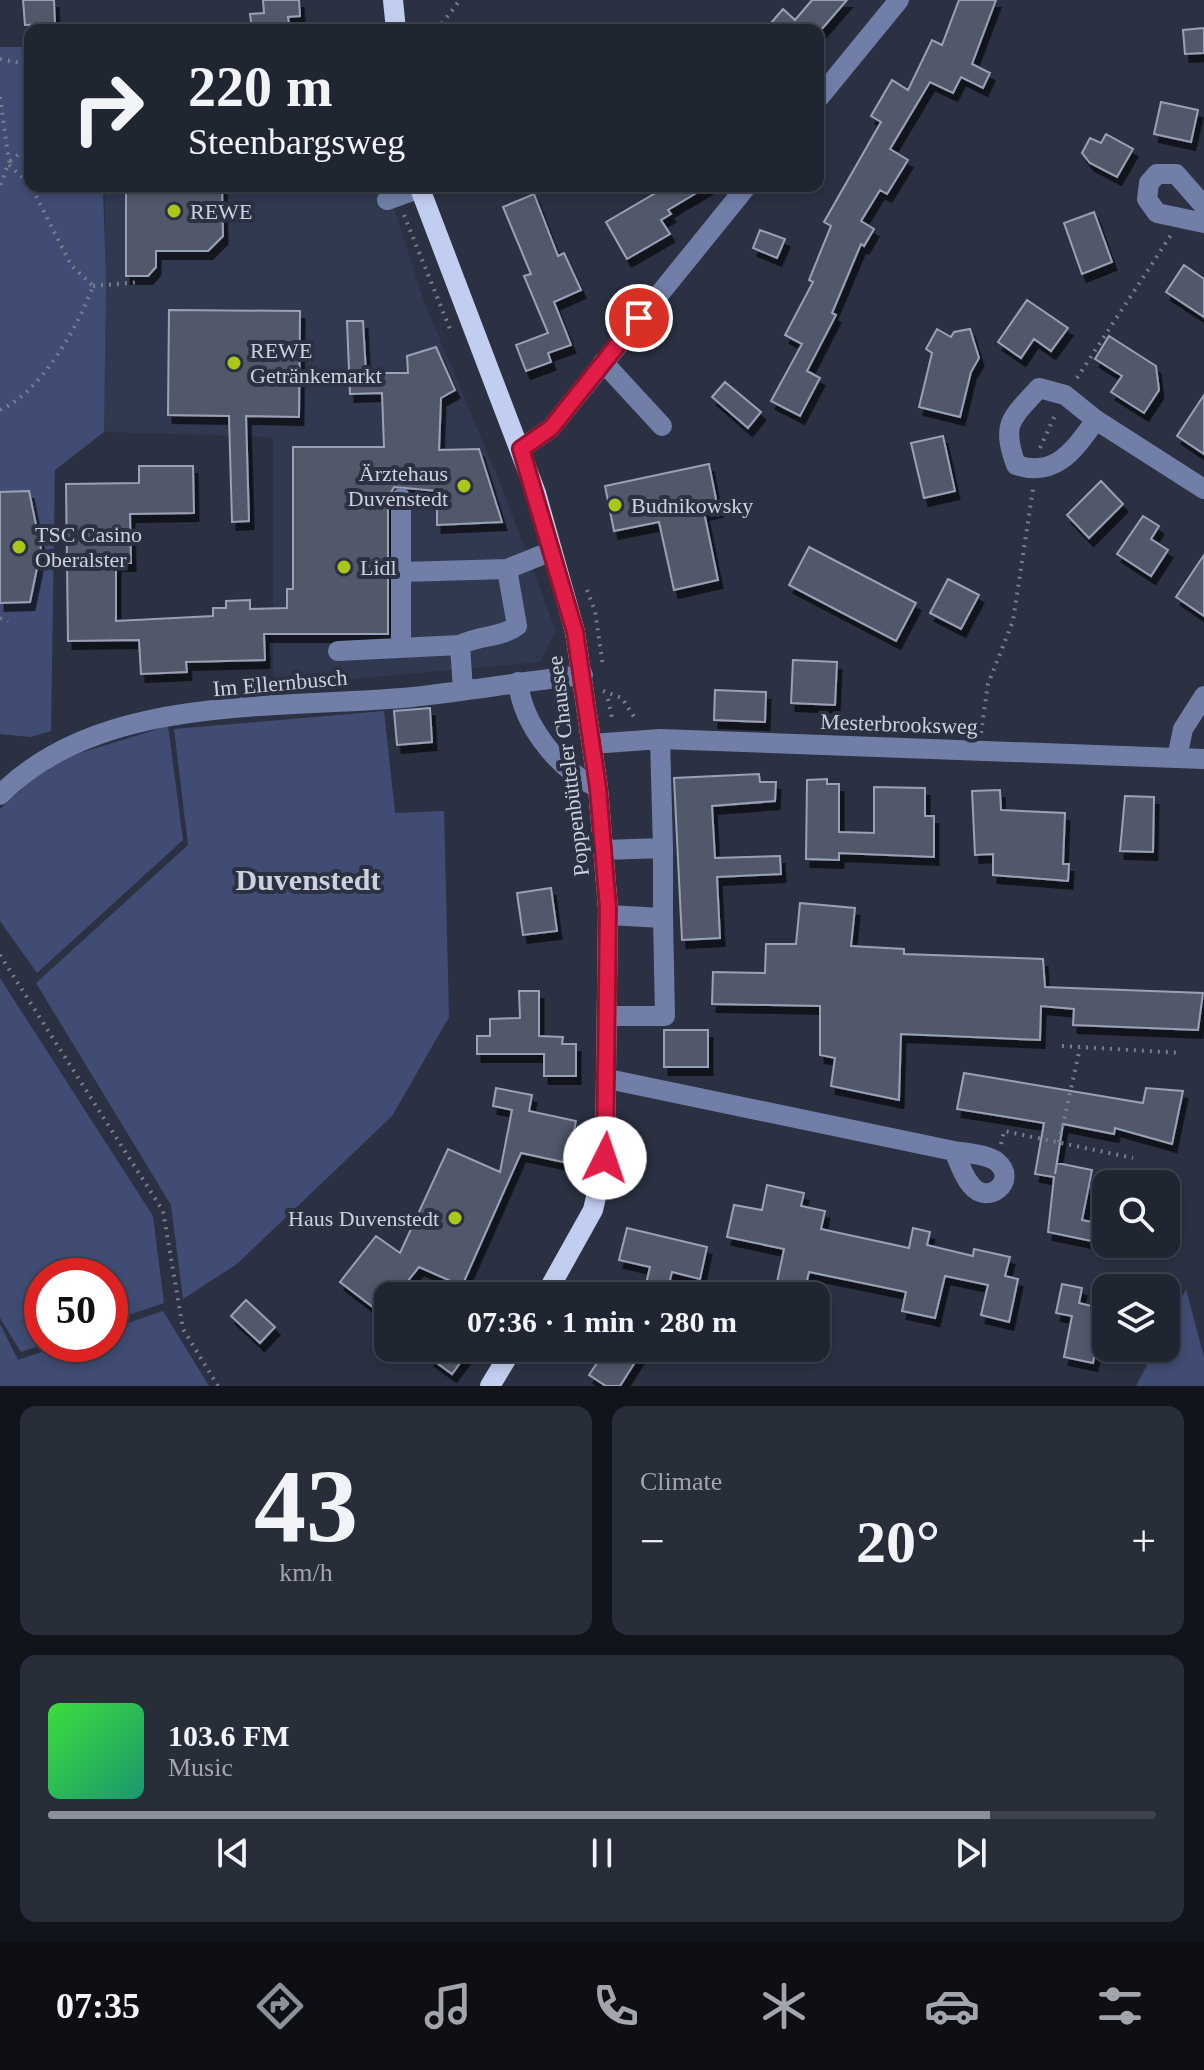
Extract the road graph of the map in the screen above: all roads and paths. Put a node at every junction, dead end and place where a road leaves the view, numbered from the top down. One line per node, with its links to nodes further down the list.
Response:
1 (393, 0): 4 (main road)
2 (460, 0): 5 (path)
3 (899, 0): 8 (street)
4 (395, 24)
5 (442, 24)
6 (0, 59): 7 (path)
7 (24, 64)
8 (824, 92)
9 (0, 97): 11 (path)
10 (24, 150): 11 (path)
11 (9, 163): 12 (path); 13 (path)
12 (24, 179)
13 (0, 186)
14 (34, 192): 22 (path)
15 (407, 192): 18 (street)
16 (422, 192): 28 (main road, Poppenbütteler Chaussee)
17 (742, 192): 24 (street)
18 (392, 198): 23 (path)
19 (1204, 206): 20 (street)
20 (1204, 223)
21 (140, 282): 22 (path)
22 (93, 286): 25 (path)
23 (452, 333)
24 (603, 362): 27 (street); 28 (street)
25 (0, 410)
26 (1096, 420): 26 (street); 29 (street)
27 (662, 426)
28 (521, 449): 31 (main road, Poppenbütteler Chaussee)
29 (1204, 489)
30 (401, 498): 33 (street)
31 (552, 551): 32 (street); 40 (main road, Poppenbütteler Chaussee)
32 (507, 569): 33 (street); 36 (street)
33 (401, 572): 37 (street)
34 (0, 618): 35 (path)
35 (8, 621)
36 (460, 645): 37 (street); 41 (street)
37 (401, 648): 38 (street)
38 (338, 651)
39 (518, 682): 40 (street, Im Ellernbusch); 41 (street, Im Ellernbusch); 47 (street)
40 (584, 684): 43 (path); 44 (main road, Poppenbütteler Chaussee)
41 (463, 690): 48 (street, Im Ellernbusch)
42 (1204, 696): 45 (street)
43 (653, 739): 44 (street, Mesterbrooksweg); 45 (street, Mesterbrooksweg); 49 (street)
44 (592, 744): 47 (main road, Poppenbütteler Chaussee)
45 (1177, 758): 46 (street, Mesterbrooksweg)
46 (1204, 759)
47 (598, 788): 50 (main road, Poppenbütteler Chaussee)
48 (2, 789)
49 (663, 848): 50 (street); 52 (street)
50 (603, 850): 51 (main road, Poppenbütteler Chaussee)
51 (608, 915): 52 (street); 54 (main road, Poppenbütteler Chaussee)
52 (663, 918): 54 (street)
53 (0, 955): 65 (path)
54 (608, 1016): 58 (main road, Poppenbütteler Chaussee)
55 (1062, 1046): 56 (path)
56 (1080, 1048): 57 (path); 59 (path)
57 (1181, 1053)
58 (608, 1079): 60 (street); 63 (main road, Poppenbütteler Chaussee)
59 (1059, 1142): 61 (path); 62 (path)
60 (954, 1151): 62 (street); 62 (street)
61 (1133, 1158)
62 (997, 1162)
63 (553, 1282)
64 (505, 1362): 66 (main road)
65 (218, 1386)
66 (490, 1386)

